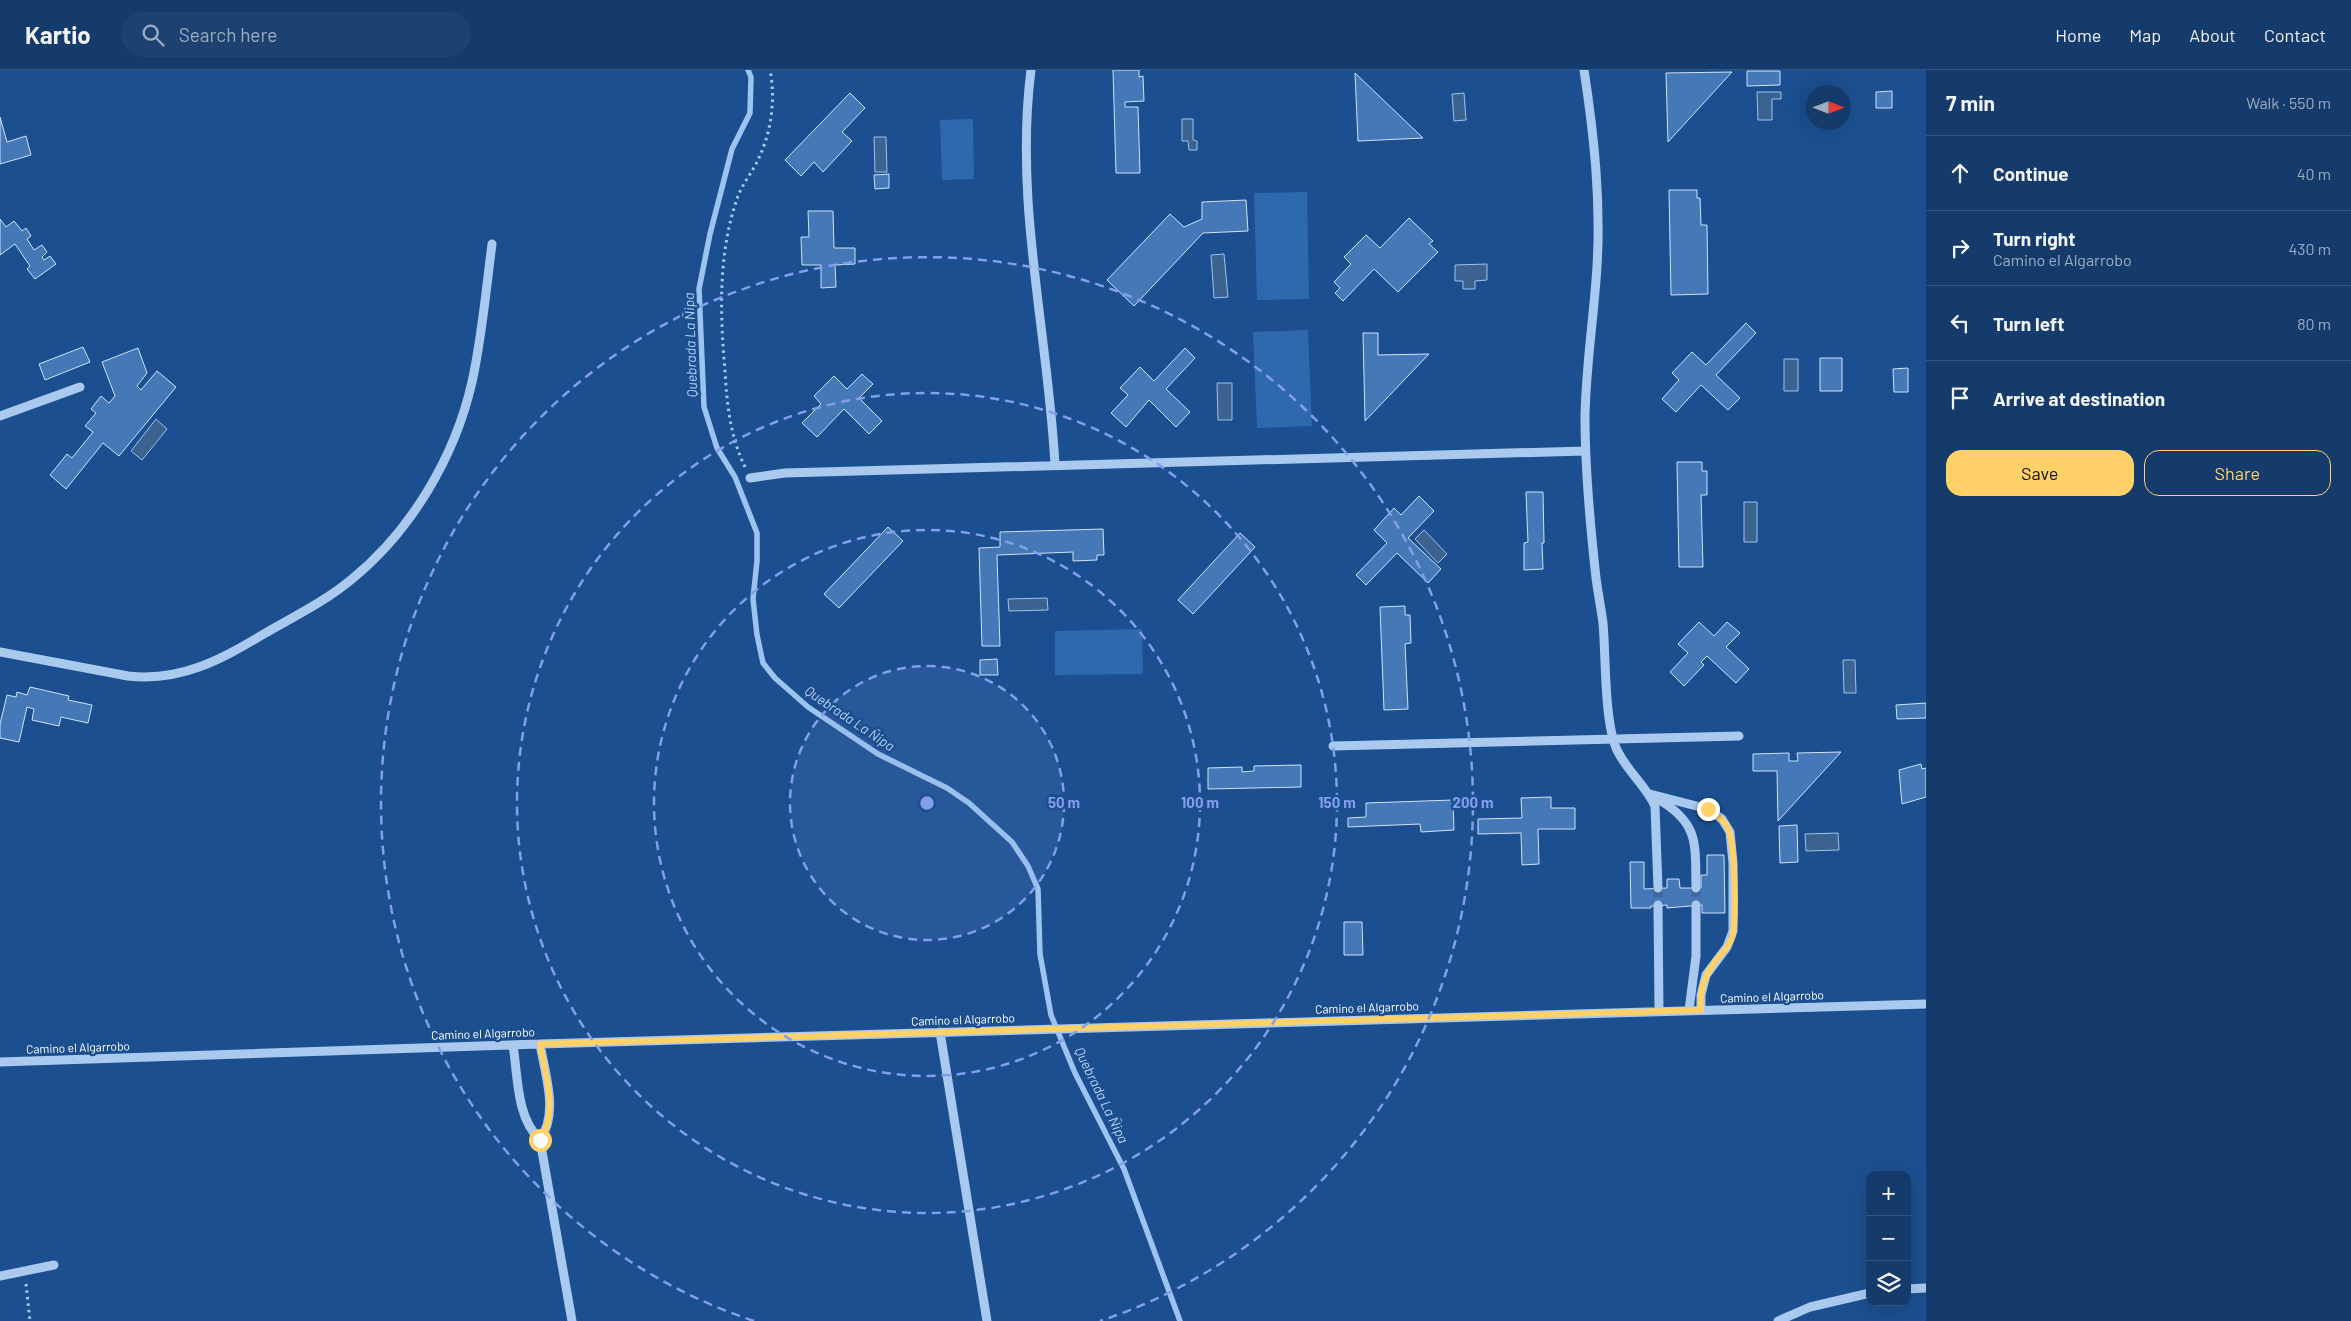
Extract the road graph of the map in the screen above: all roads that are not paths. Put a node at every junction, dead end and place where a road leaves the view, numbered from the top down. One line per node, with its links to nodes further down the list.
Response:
1 (1031, 70): 7 (street)
2 (1584, 70): 6 (street)
3 (492, 244): 9 (street)
4 (80, 387): 5 (street)
5 (0, 416)
6 (1585, 451): 7 (street); 11 (street)
7 (1055, 465): 8 (street)
8 (750, 478)
9 (0, 652)
10 (1739, 736): 11 (street)
11 (1614, 740): 12 (street); 13 (street)
12 (1333, 746)
13 (1650, 794): 14 (street); 15 (street); 20 (street)
14 (1658, 888)
15 (1696, 888)
16 (1658, 905): 21 (street)
17 (1696, 905): 19 (street)
18 (1926, 1004): 20 (street, Camino el Algarrobo)
19 (1689, 1010): 20 (street, Camino el Algarrobo); 21 (street, Camino el Algarrobo)
20 (1701, 1010)
21 (1659, 1011): 22 (street, Camino el Algarrobo)
22 (940, 1032): 24 (street, Camino el Algarrobo); 33 (street)
23 (513, 1044): 24 (street, Camino el Algarrobo); 25 (street, Camino el Algarrobo); 26 (street)
24 (540, 1044): 26 (street)
25 (0, 1062)
26 (540, 1140): 32 (street)
27 (54, 1265): 28 (street)
28 (0, 1276)
29 (1926, 1288): 30 (street)
30 (1911, 1289)
31 (1866, 1293): 34 (street)
32 (572, 1321)
33 (987, 1321)
34 (1778, 1321)

